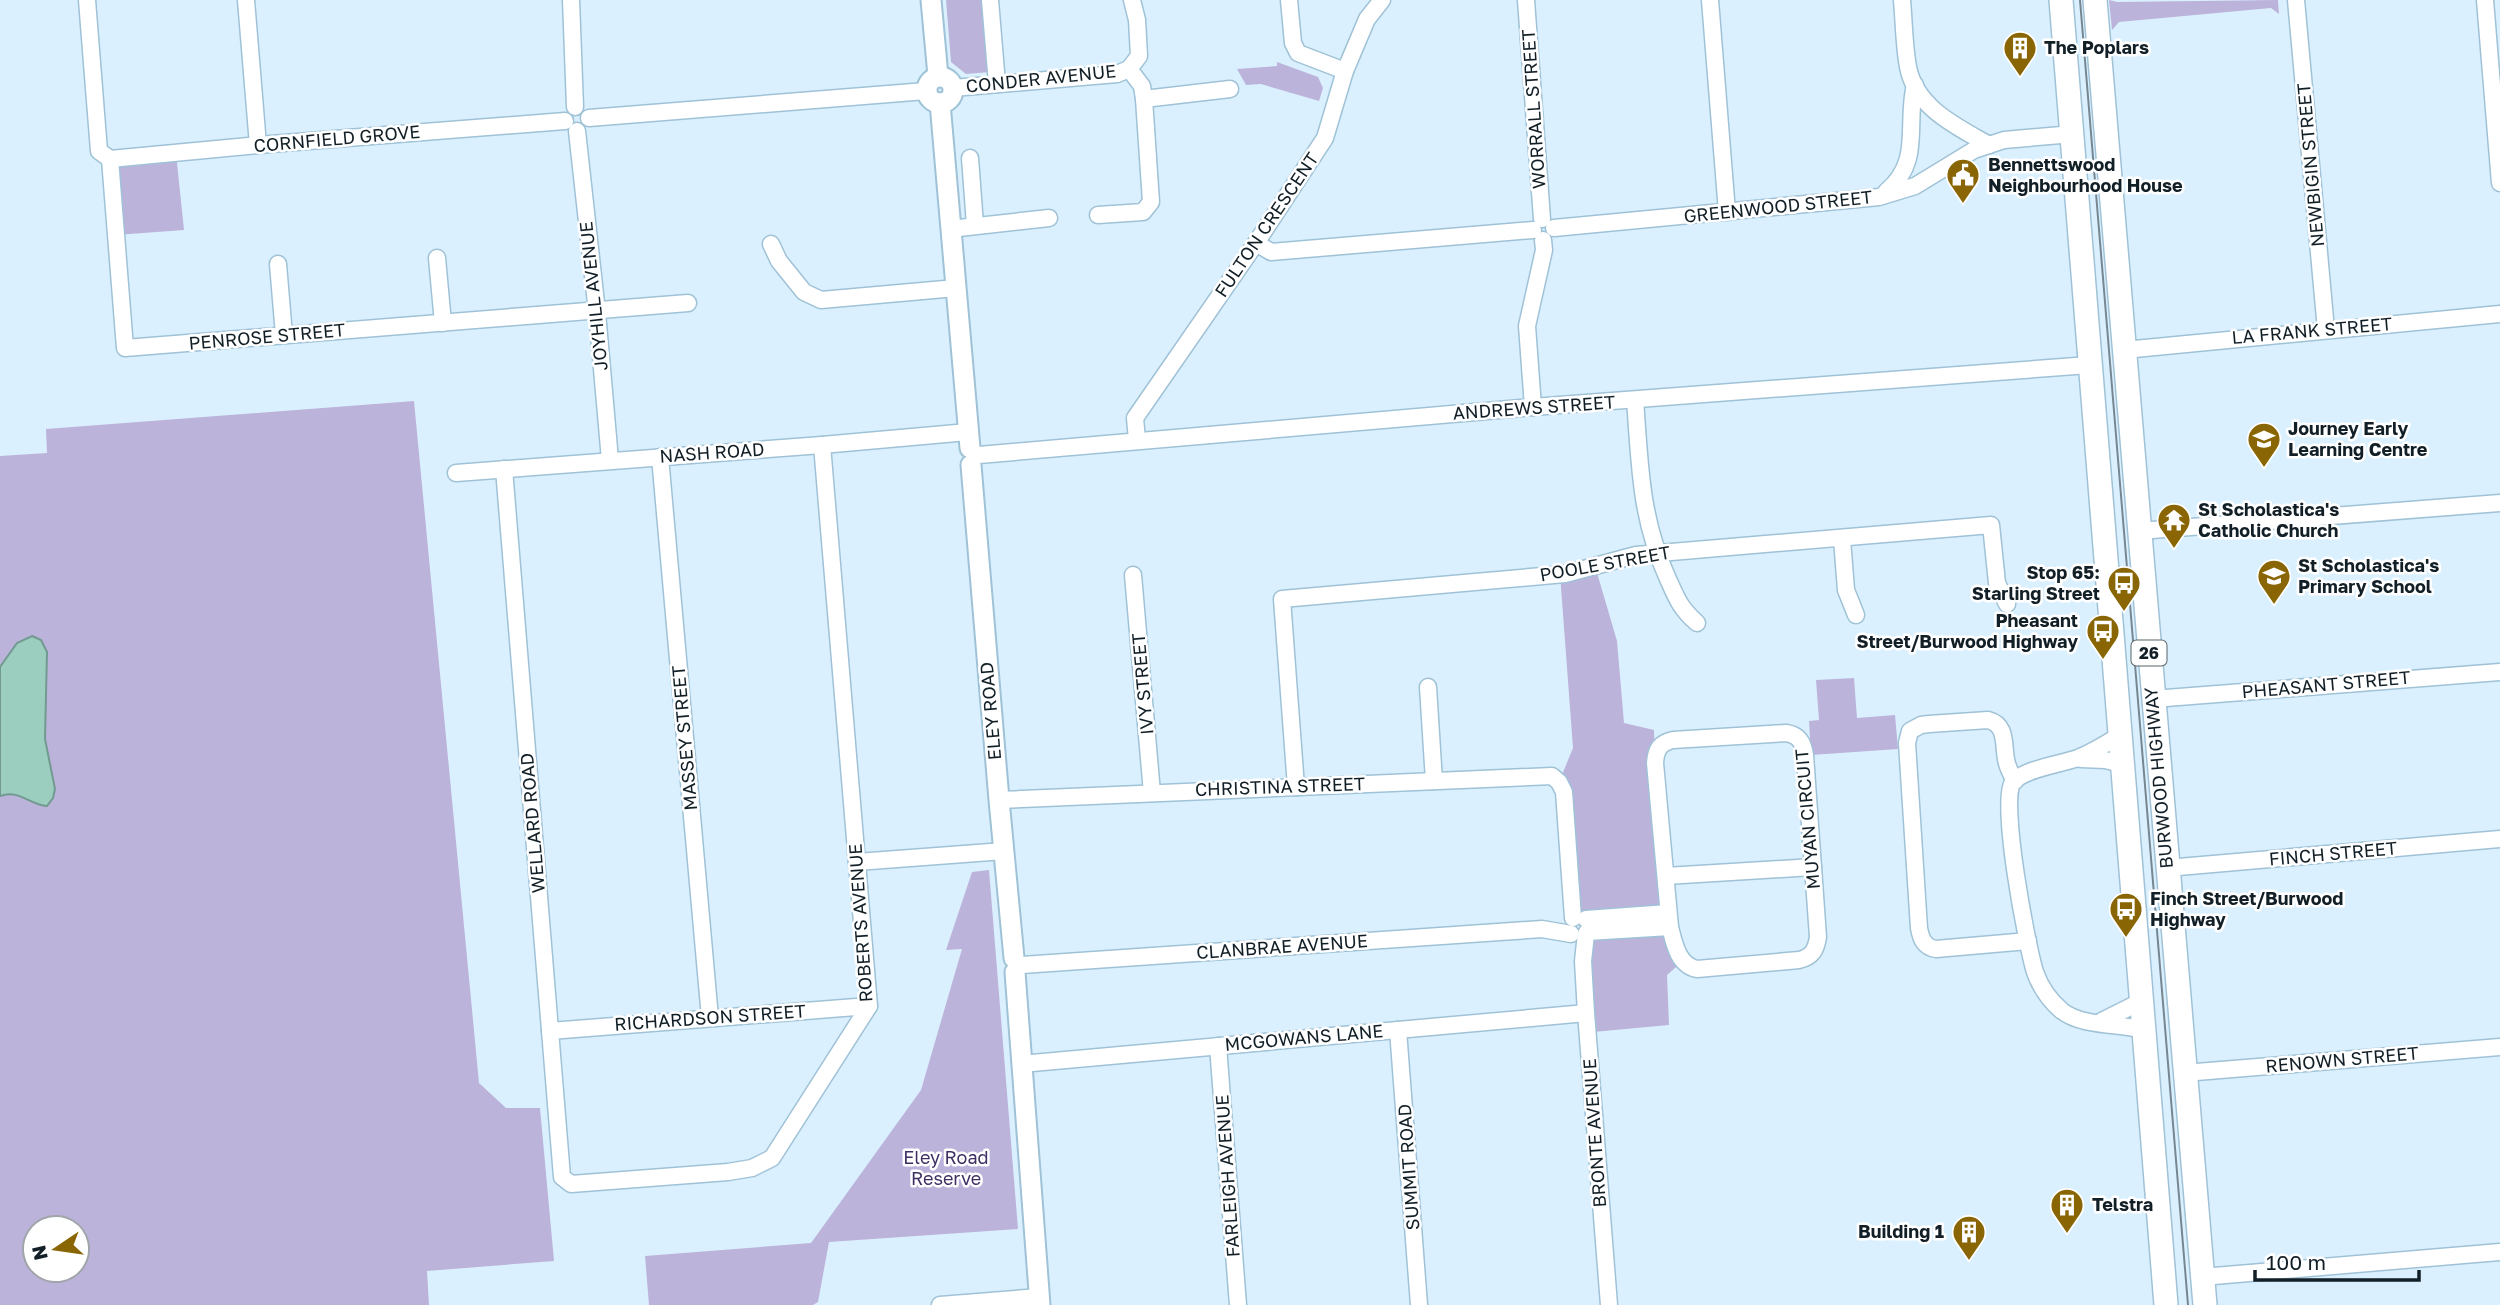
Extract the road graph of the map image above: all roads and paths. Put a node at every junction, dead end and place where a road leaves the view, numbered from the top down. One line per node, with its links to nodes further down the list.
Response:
1 (87, 0): 29 (street)
2 (246, 0): 27 (street)
3 (571, 0): 23 (street)
4 (932, 0): 21 (main road, ELEY ROAD)
5 (990, 0): 18 (street)
6 (1132, 0): 16 (street)
7 (1289, 0): 17 (street)
8 (1382, 0): 17 (street, FULTON CRESCENT)
9 (1526, 0): 38 (street, WORRALL STREET)
10 (1710, 0): 33 (street)
11 (1902, 0): 19 (street)
12 (2061, 0): 26 (highway, BURWOOD HIGHWAY / 26)
13 (2095, 0): 50 (highway, BURWOOD HIGHWAY / 26)
14 (2296, 0): 48 (street, NEWBIGIN STREET)
15 (2485, 0): 31 (street)
16 (1129, 69): 18 (street, CONDER AVENUE); 22 (street)
17 (1345, 71): 39 (street, FULTON CRESCENT)
18 (997, 84): 21 (street, CONDER AVENUE)
19 (1915, 85): 28 (street); 32 (street)
20 (1230, 89): 22 (street)
21 (939, 90): 24 (street); 37 (main road, ELEY ROAD)
22 (1144, 99): 34 (street)
23 (575, 107): 24 (street); 25 (street)
24 (589, 118): 25 (street)
25 (571, 126): 27 (street, CORNFIELD GROVE); 45 (street, JOYHILL AVENUE)
26 (2073, 134): 28 (street, GREENWOOD STREET); 51 (highway, BURWOOD HIGHWAY / 26)
27 (258, 145): 29 (street, CORNFIELD GROVE)
28 (1989, 145): 32 (street, GREENWOOD STREET)
29 (110, 159): 49 (street, PENROSE STREET)
30 (970, 159): 36 (street)
31 (2500, 183)
32 (1879, 197): 33 (street, GREENWOOD STREET)
33 (1727, 212): 38 (street, GREENWOOD STREET)
34 (1098, 215)
35 (1049, 218): 36 (street)
36 (975, 225): 37 (street)
37 (950, 229): 43 (main road, ELEY ROAD)
38 (1543, 229): 39 (street, GREENWOOD STREET); 53 (street, WORRALL STREET)
39 (1256, 243): 54 (street, FULTON CRESCENT)
40 (771, 244): 43 (street)
41 (437, 258): 47 (street)
42 (278, 264): 49 (street)
43 (956, 288): 56 (main road, ELEY ROAD)
44 (688, 303): 45 (street, PENROSE STREET)
45 (597, 312): 47 (street, PENROSE STREET); 58 (street, JOYHILL AVENUE)
46 (2500, 314): 48 (street, LA FRANK STREET)
47 (443, 323): 49 (street, PENROSE STREET)
48 (2326, 330): 50 (street, LA FRANK STREET)
49 (284, 335)
50 (2124, 350): 62 (highway, BURWOOD HIGHWAY / 26)
51 (2089, 365): 52 (street, ANDREWS STREET); 72 (highway, BURWOOD HIGHWAY / 26)
52 (1635, 400): 53 (street, ANDREWS STREET); 64 (street)
53 (1532, 407): 54 (street, ANDREWS STREET)
54 (1137, 440): 56 (street, ANDREWS STREET)
55 (822, 445): 56 (street, NASH ROAD); 57 (street, NASH ROAD); 83 (street, ROBERTS AVENUE)
56 (972, 450): 80 (main road, ELEY ROAD)
57 (660, 457): 58 (street, NASH ROAD); 94 (street, MASSEY STREET)
58 (610, 460): 59 (street, NASH ROAD)
59 (504, 469): 60 (street, NASH ROAD); 98 (street, WELLARD ROAD)
60 (456, 473)
61 (2500, 503): 62 (street)
62 (2139, 531): 71 (highway, BURWOOD HIGHWAY / 26)
63 (1842, 539): 64 (street, POOLE STREET); 66 (street, POOLE STREET); 67 (street)
64 (1656, 553): 68 (street); 78 (street, POOLE STREET)
65 (1133, 575): 79 (street, IVY STREET)
66 (2007, 604)
67 (1856, 615)
68 (1697, 623)
69 (2500, 671): 71 (street, PHEASANT STREET)
70 (1428, 687): 75 (street)
71 (2153, 699): 85 (highway, BURWOOD HIGHWAY / 26)
72 (2120, 735): 73 (street); 74 (highway, BURWOOD HIGHWAY / 26)
73 (2075, 759): 74 (street); 76 (street)
74 (2122, 764): 91 (highway, BURWOOD HIGHWAY / 26)
75 (1434, 781): 77 (street, CHRISTINA STREET); 78 (street, CHRISTINA STREET)
76 (2015, 781): 89 (street); 89 (street)
77 (1559, 782): 88 (street, BRONTE AVENUE)
78 (1296, 787): 79 (street, CHRISTINA STREET)
79 (1152, 793): 80 (street, CHRISTINA STREET)
80 (999, 800): 82 (main road, ELEY ROAD)
81 (2500, 839): 85 (street, FINCH STREET)
82 (1004, 851): 83 (street); 90 (main road, ELEY ROAD)
83 (857, 862): 92 (street, ROBERTS AVENUE)
84 (1813, 867): 86 (street); 86 (street, MUYAN CIRCUIT); 87 (street, MUYAN CIRCUIT)
85 (2167, 868): 102 (highway, BURWOOD HIGHWAY / 26)
86 (1666, 876): 87 (street, MUYAN CIRCUIT)
87 (1669, 920): 88 (street)
88 (1579, 926): 90 (street, CLANBRAE AVENUE); 93 (street, BRONTE AVENUE)
89 (2028, 941): 95 (street)
90 (1017, 965): 101 (main road, ELEY ROAD)
91 (2142, 1001): 95 (street); 97 (highway, BURWOOD HIGHWAY / 26)
92 (869, 1006): 94 (street, RICHARDSON STREET); 103 (street, ROBERTS AVENUE)
93 (1586, 1013): 96 (street, MCGOWANS LANE); 112 (street, BRONTE AVENUE)
94 (710, 1018): 98 (street, RICHARDSON STREET)
95 (2100, 1022): 97 (street)
96 (1398, 1030): 99 (street, MCGOWANS LANE); 111 (street, SUMMIT ROAD)
97 (2144, 1030): 105 (highway, BURWOOD HIGHWAY / 26)
98 (550, 1031): 103 (street, WELLARD ROAD)
99 (1218, 1046): 101 (street, MCGOWANS LANE); 110 (street, FARLEIGH AVENUE)
100 (2500, 1047): 102 (street, RENOWN STREET)
101 (1021, 1065): 108 (main road, ELEY ROAD)
102 (2184, 1073): 104 (highway, BURWOOD HIGHWAY / 26)
103 (562, 1177)
104 (2196, 1209): 105 (highway); 107 (highway, BURWOOD HIGHWAY / 26)
105 (2160, 1227): 113 (highway, BURWOOD HIGHWAY / 26)
106 (2500, 1252): 107 (street)
107 (2202, 1277): 114 (highway, BURWOOD HIGHWAY / 26)
108 (1040, 1301): 109 (street)
109 (940, 1305)
110 (1238, 1305)
111 (1419, 1305)
112 (1609, 1305)
113 (2166, 1305)
114 (2205, 1305)

